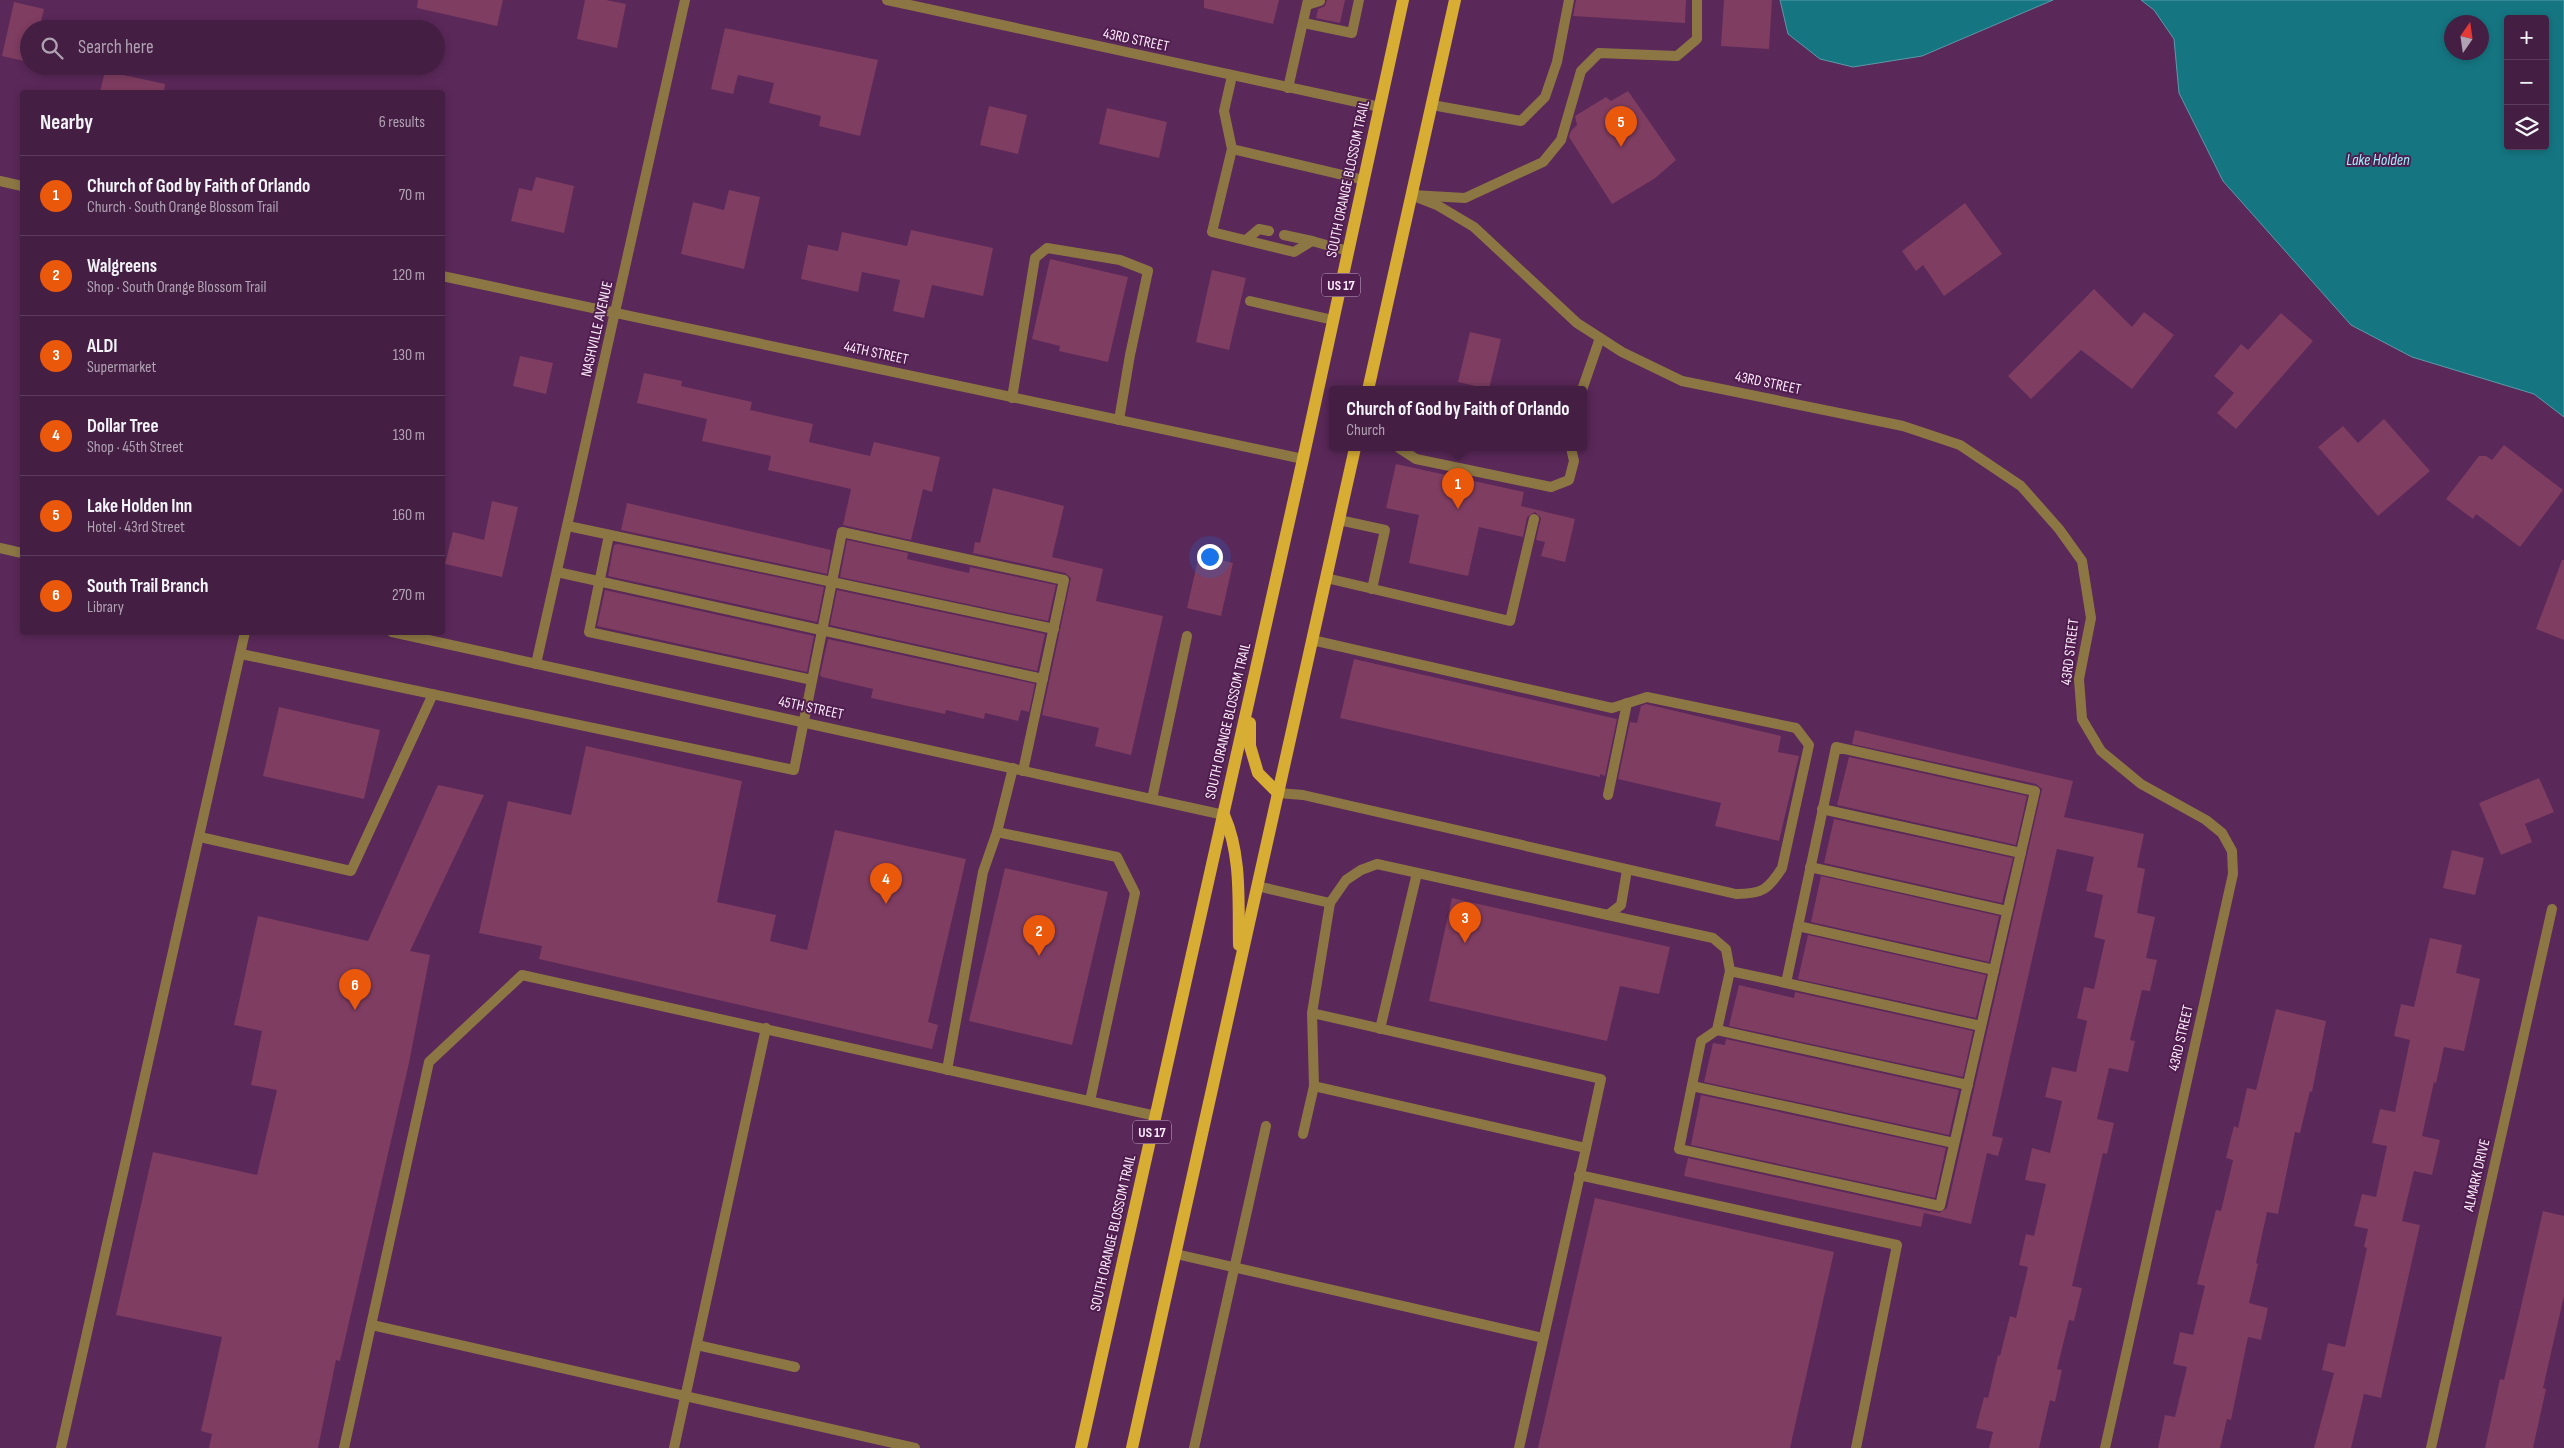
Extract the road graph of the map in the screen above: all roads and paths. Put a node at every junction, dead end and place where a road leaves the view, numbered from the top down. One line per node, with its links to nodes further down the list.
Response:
1 (685, 0): 27 (street, NASHVILLE AVENUE)
2 (886, 0): 11 (street, 43RD STREET)
3 (1359, 0): 10 (street)
4 (1403, 0): 14 (main road, SOUTH ORANGE BLOSSOM TRAIL / US 17)
5 (1454, 0): 13 (main road)
6 (1569, 0): 13 (street)
7 (1697, 0): 19 (street)
8 (1320, 1): 9 (street)
9 (1308, 2): 10 (street)
10 (1304, 23): 12 (street)
11 (1232, 76): 12 (street, 43RD STREET); 15 (street)
12 (1288, 88): 14 (street, 43RD STREET)
13 (1432, 105): 19 (main road)
14 (1380, 107): 16 (main road, SOUTH ORANGE BLOSSOM TRAIL / US 17)
15 (1232, 149): 16 (street); 22 (street)
16 (1364, 180): 24 (main road, SOUTH ORANGE BLOSSOM TRAIL / US 17)
17 (0, 181): 18 (street)
18 (20, 186)
19 (1412, 195): 29 (street, 43RD STREET); 30 (main road)
20 (1269, 231): 22 (street)
21 (1284, 235): 23 (street)
22 (1246, 240): 23 (street)
23 (1312, 241): 24 (street)
24 (1348, 250): 28 (main road, SOUTH ORANGE BLOSSOM TRAIL / US 17)
25 (445, 277): 27 (street, 44TH STREET)
26 (1250, 301): 28 (street)
27 (616, 314): 32 (street, 44TH STREET); 40 (street, NASHVILLE AVENUE)
28 (1334, 320): 37 (main road, SOUTH ORANGE BLOSSOM TRAIL / US 17)
29 (1600, 338): 31 (street); 117 (street, 43RD STREET)
30 (1369, 386)
31 (1583, 386)
32 (1012, 398): 33 (street, 44TH STREET); 33 (street)
33 (1119, 420): 37 (street, 44TH STREET)
34 (1354, 451): 39 (main road)
35 (1404, 451): 36 (street)
36 (1572, 451)
37 (1303, 459): 60 (main road, SOUTH ORANGE BLOSSOM TRAIL / US 17)
38 (1534, 519): 48 (street)
39 (1339, 520): 45 (main road); 48 (street)
40 (568, 526): 41 (street); 44 (street, NASHVILLE AVENUE)
41 (609, 535): 46 (street); 47 (street)
42 (0, 548): 43 (street)
43 (20, 553)
44 (557, 572): 46 (street); 56 (street, NASHVILLE AVENUE)
45 (1326, 578): 48 (street); 54 (main road)
46 (599, 581): 50 (street); 58 (street)
47 (832, 582): 49 (street); 49 (street); 50 (street)
48 (1372, 589)
49 (1054, 629): 57 (street)
50 (822, 630): 57 (street); 58 (street)
51 (244, 635): 55 (street)
52 (406, 635): 56 (street, 45TH STREET)
53 (1187, 636): 66 (street)
54 (1312, 640): 61 (street); 64 (main road)
55 (241, 654): 59 (street); 70 (street)
56 (536, 664): 62 (street, 45TH STREET)
57 (1043, 679): 63 (street)
58 (812, 680): 62 (street)
59 (433, 694): 62 (street); 70 (street)
60 (1250, 698): 64 (main road); 68 (main road, SOUTH ORANGE BLOSSOM TRAIL / US 17)
61 (1628, 703): 65 (street); 73 (street)
62 (804, 722): 63 (street, 45TH STREET)
63 (1018, 769): 66 (street, 45TH STREET); 69 (street)
64 (1278, 793): 73 (street); 75 (main road)
65 (1608, 795)
66 (1152, 799): 68 (street, 45TH STREET)
67 (1822, 809): 71 (street); 71 (street); 72 (street)
68 (1224, 815): 81 (main road); 95 (main road, SOUTH ORANGE BLOSSOM TRAIL / US 17)
69 (997, 832): 90 (street); 94 (street)
70 (200, 837): 108 (street)
71 (2021, 853): 78 (street)
72 (1810, 867): 78 (street); 80 (street)
73 (1627, 870): 79 (street)
74 (1417, 873): 76 (street); 79 (street); 88 (street)
75 (1257, 886): 76 (street); 81 (main road)
76 (1330, 903): 85 (street)
77 (2552, 909): 118 (street, ALMARK DRIVE)
78 (2007, 911): 82 (street)
79 (1608, 915): 83 (street)
80 (1798, 926): 82 (street); 84 (street)
81 (1240, 965): 101 (main road)
82 (1994, 970): 86 (street)
83 (1730, 971): 84 (street); 89 (street)
84 (1786, 983): 86 (street)
85 (1312, 1014): 88 (street); 92 (street)
86 (1981, 1026): 91 (street)
87 (766, 1028): 90 (street); 103 (street); 105 (street)
88 (1380, 1029): 99 (street)
89 (1717, 1030): 91 (street); 93 (street)
90 (947, 1070): 94 (street)
91 (1968, 1085): 98 (street)
92 (1314, 1086): 97 (street); 99 (street)
93 (1692, 1086): 98 (street); 98 (street)
94 (1090, 1101): 95 (street)
95 (1156, 1116): 112 (main road, SOUTH ORANGE BLOSSOM TRAIL / US 17)
96 (1266, 1126): 102 (street)
97 (1303, 1134)
98 (1954, 1143)
99 (1586, 1148): 100 (street)
100 (1579, 1175): 104 (street); 116 (street)
101 (1176, 1254): 102 (street); 113 (main road)
102 (1234, 1268): 104 (street); 114 (street)
103 (372, 1325): 107 (street); 109 (street)
104 (1543, 1338): 115 (street)
105 (697, 1345): 106 (street); 107 (street)
106 (795, 1367)
107 (686, 1395): 110 (street); 111 (street)
108 (61, 1448)
109 (344, 1448)
110 (674, 1448)
111 (915, 1448)
112 (1081, 1448)
113 (1132, 1448)
114 (1194, 1448)
115 (1519, 1448)
116 (1856, 1448)
117 (2105, 1448)
118 (2431, 1448)

